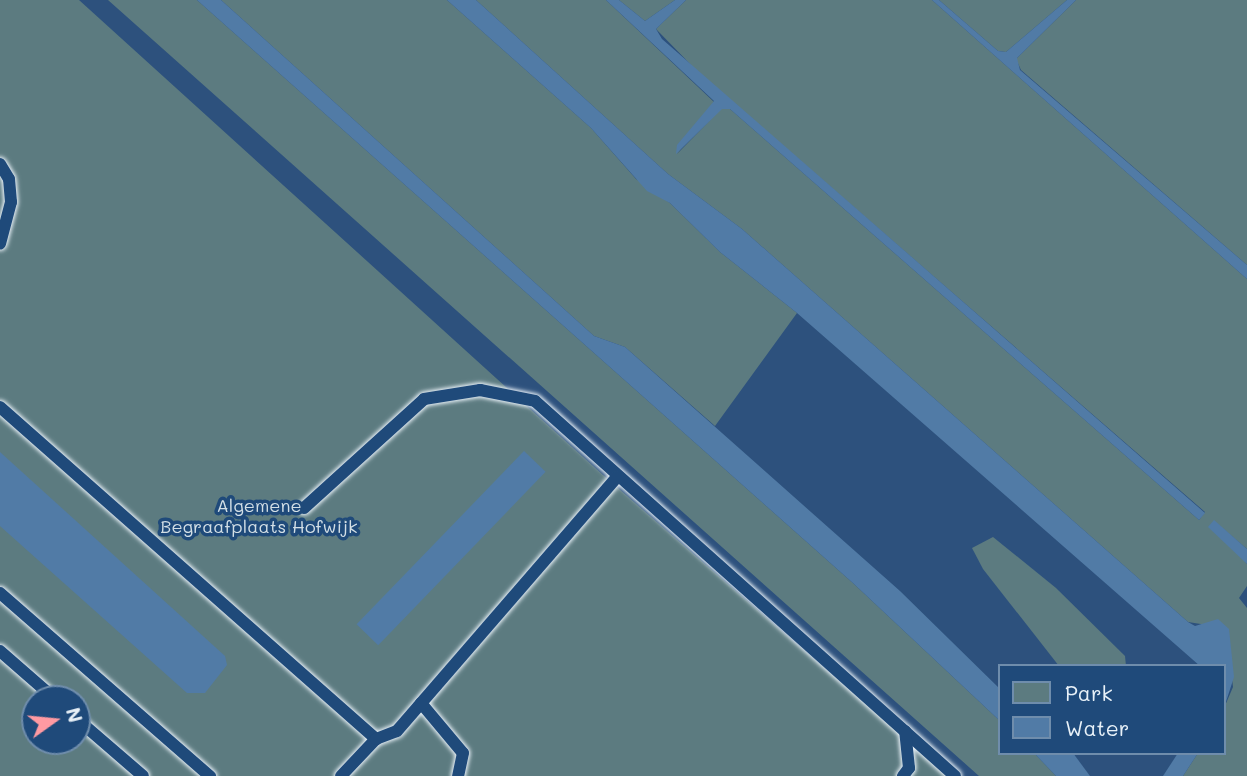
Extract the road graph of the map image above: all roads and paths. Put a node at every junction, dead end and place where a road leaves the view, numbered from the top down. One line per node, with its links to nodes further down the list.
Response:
1 (0, 164): 2 (lane)
2 (0, 244)
3 (0, 407): 12 (lane)
4 (618, 476): 5 (lane); 9 (lane); 11 (lane)
5 (304, 508)
6 (0, 593): 14 (lane)
7 (0, 652): 8 (lane)
8 (39, 685)
9 (421, 703): 12 (lane); 16 (lane)
10 (91, 731): 13 (lane)
11 (905, 731): 17 (lane); 18 (lane)
12 (376, 739): 15 (lane)
13 (143, 776)
14 (209, 776)
15 (341, 776)
16 (458, 776)
17 (903, 776)
18 (956, 776)

